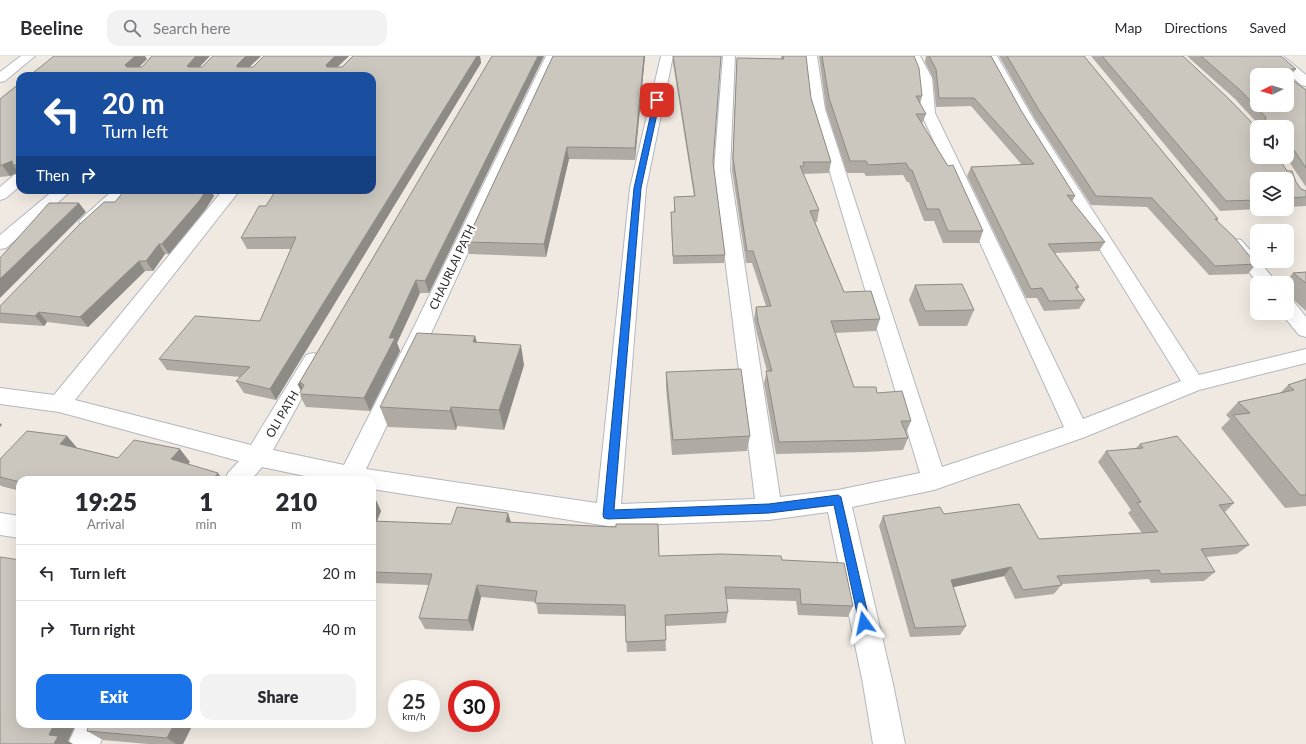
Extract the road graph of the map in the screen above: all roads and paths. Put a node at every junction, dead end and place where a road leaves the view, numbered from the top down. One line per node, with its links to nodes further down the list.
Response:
1 (29, 56): 9 (street)
2 (552, 56): 30 (street, CHAURLAI PATH)
3 (667, 56): 35 (street)
4 (729, 56): 34 (street)
5 (811, 56): 32 (street)
6 (914, 56): 27 (street)
7 (991, 56): 24 (street)
8 (1275, 56): 10 (street)
9 (0, 78)
10 (1306, 82)
11 (16, 181): 15 (street)
12 (59, 194): 18 (street)
13 (119, 194): 16 (street)
14 (229, 194): 26 (street)
15 (0, 195)
16 (76, 234)
17 (1228, 234): 19 (street)
18 (0, 244)
19 (1262, 276)
20 (1294, 315): 21 (street)
21 (1306, 330)
22 (321, 348): 28 (street, OLI PATH)
23 (1306, 356): 24 (street)
24 (1194, 384): 27 (street)
25 (0, 396): 26 (street)
26 (59, 404): 28 (street)
27 (1077, 431): 32 (street)
28 (257, 456): 29 (street, OLI PATH); 30 (street)
29 (240, 476)
30 (350, 476)
31 (376, 480): 35 (street)
32 (934, 480): 33 (street)
33 (838, 500): 34 (street); 40 (street)
34 (769, 509): 35 (street)
35 (608, 515)
36 (0, 524): 37 (street)
37 (16, 526)
38 (91, 728): 39 (street)
39 (84, 744)
40 (889, 744)

